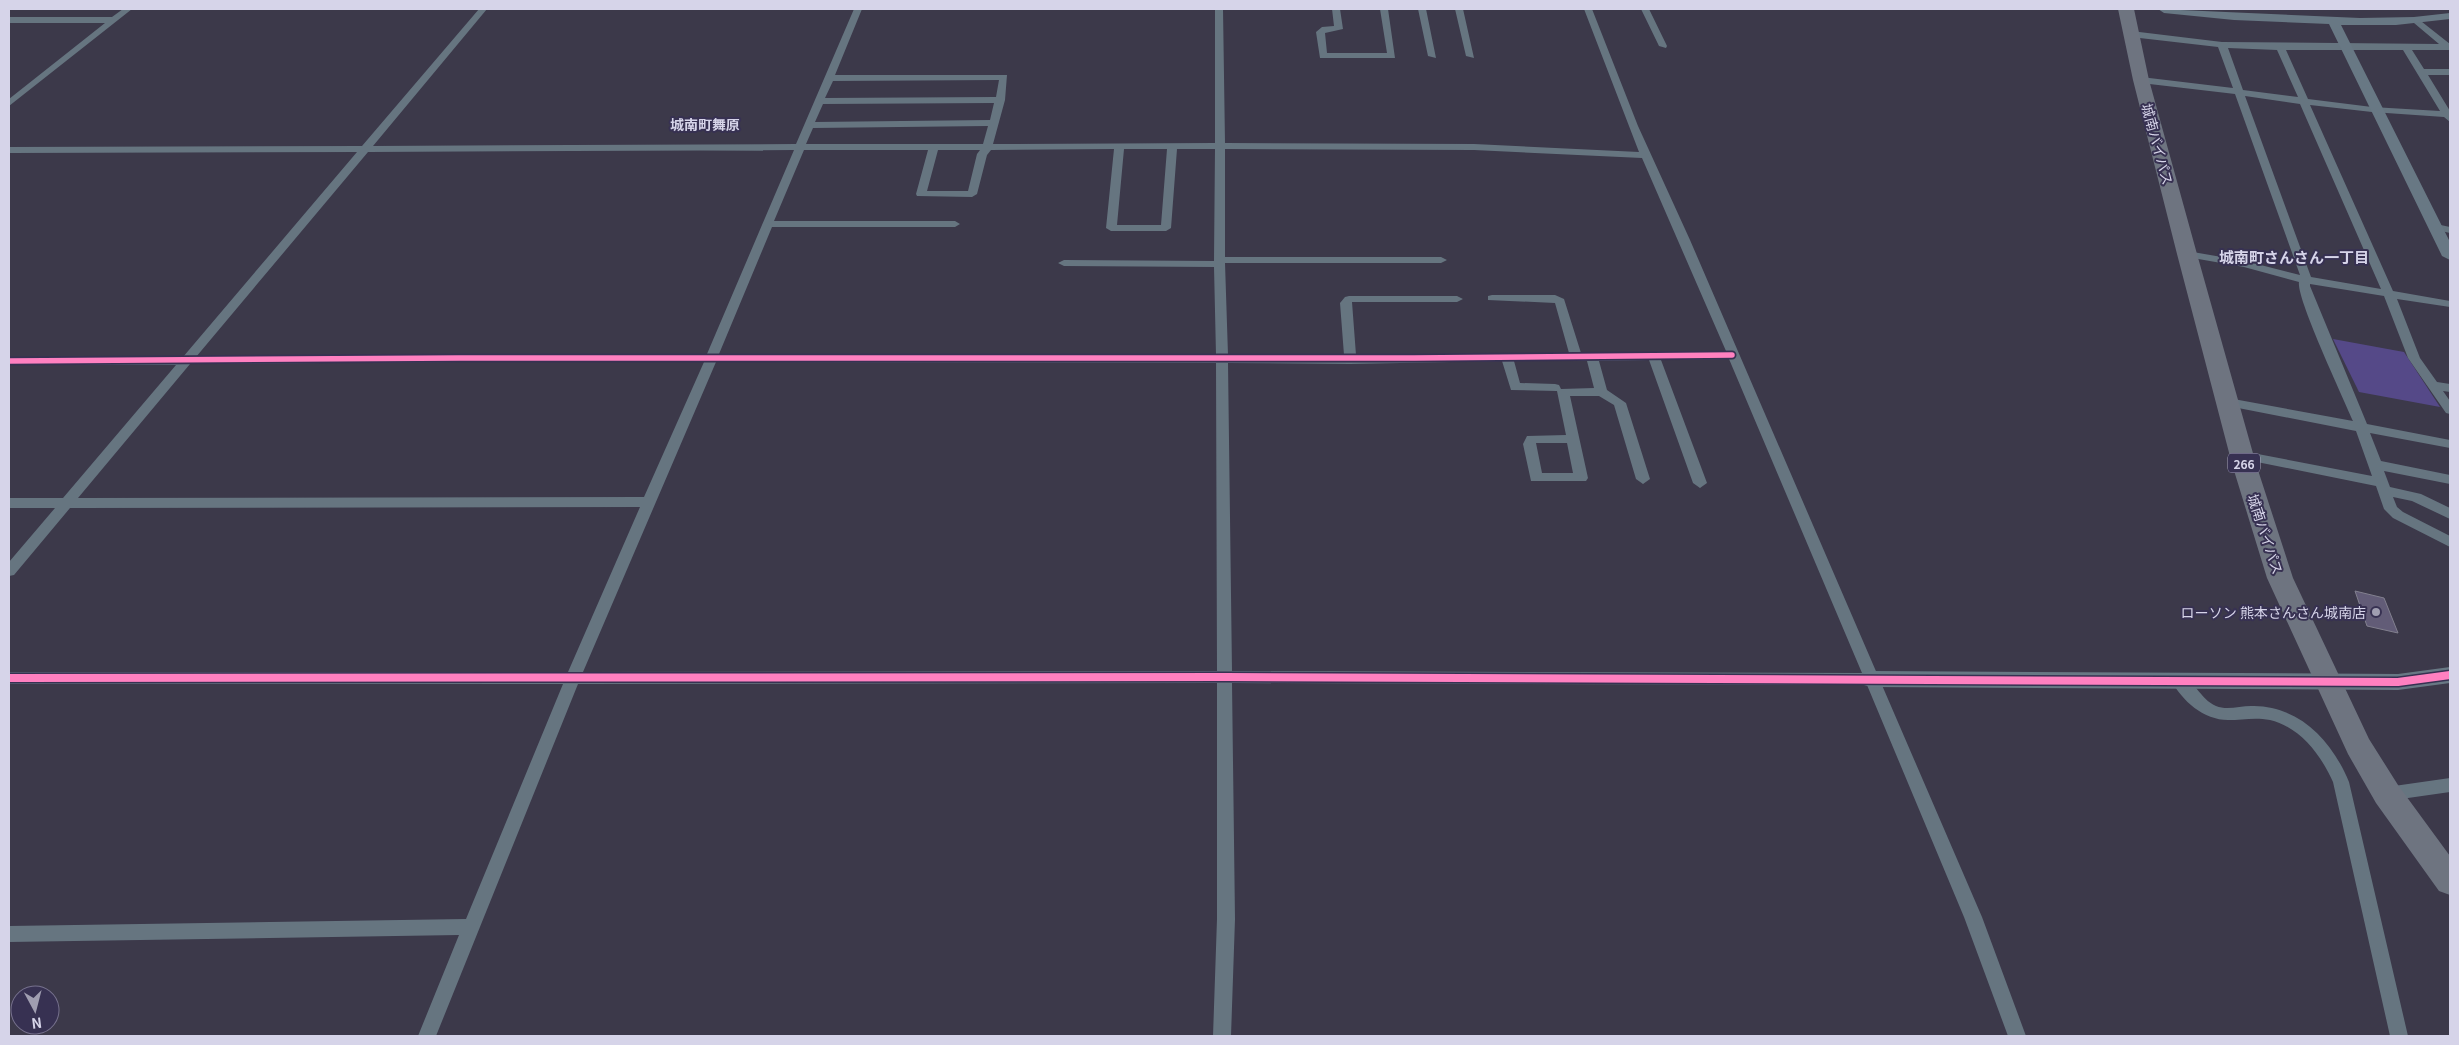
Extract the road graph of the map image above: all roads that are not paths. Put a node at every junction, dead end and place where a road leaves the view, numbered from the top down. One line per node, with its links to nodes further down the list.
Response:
1 (31, 9): 17 (street)
2 (128, 9): 15 (street)
3 (483, 9): 48 (street)
4 (858, 9): 30 (street)
5 (1219, 9): 43 (street)
6 (1336, 9): 7 (street)
7 (1384, 9)
8 (1422, 9): 26 (street)
9 (1459, 9): 27 (street)
10 (1588, 9): 51 (street)
11 (1645, 9): 21 (street)
12 (2126, 9): 19 (highway, 城南バイパス / 266)
13 (2164, 9): 18 (street)
14 (2450, 16): 16 (street)
15 (113, 20): 17 (street); 38 (street)
16 (2416, 21): 18 (street); 25 (street)
17 (11, 22)
18 (2333, 22): 23 (street)
19 (2131, 34): 20 (street); 31 (highway, 城南バイパス / 266)
20 (2222, 45): 22 (street); 32 (street)
21 (1662, 46)
22 (2280, 47): 23 (street); 37 (street)
23 (2346, 47): 24 (street); 39 (street)
24 (2406, 47): 25 (street); 28 (street)
25 (2448, 47)
26 (1434, 56)
27 (1471, 56)
28 (2422, 72): 29 (street); 33 (street)
29 (2450, 72)
30 (829, 78): 35 (street); 36 (street)
31 (2141, 80): 32 (street); 56 (highway, 城南バイパス / 266)
32 (2241, 92): 37 (street); 61 (street)
33 (2438, 98): 34 (street); 40 (street)
34 (2450, 98)
35 (1000, 100): 36 (street); 41 (street)
36 (820, 101): 42 (street)
37 (2304, 101): 39 (street); 62 (street)
38 (9, 103)
39 (2378, 111): 40 (street); 54 (street)
40 (2449, 116)
41 (994, 123): 42 (street); 47 (street)
42 (810, 125): 49 (street)
43 (1221, 146): 45 (street); 51 (street); 59 (street)
44 (1119, 147): 45 (street); 45 (street); 47 (street)
45 (1172, 147)
46 (934, 148): 47 (street); 47 (street); 49 (street)
47 (987, 148)
48 (364, 149): 49 (street); 50 (street); 75 (street)
49 (800, 149): 52 (street)
50 (9, 150)
51 (1645, 155): 66 (street)
52 (769, 224): 53 (street); 71 (street)
53 (955, 224)
54 (2436, 228): 55 (street); 57 (street)
55 (2450, 230)
56 (2187, 254): 61 (street); 80 (highway, 城南バイパス / 266)
57 (2450, 256)
58 (1441, 260): 59 (street)
59 (1219, 262): 60 (street); 72 (street)
60 (1064, 263)
61 (2306, 280): 62 (street); 82 (street)
62 (2389, 294): 65 (street); 76 (street)
63 (1492, 298): 70 (street)
64 (1457, 299): 73 (street)
65 (2450, 304)
66 (1732, 355): 67 (street); 101 (street)
67 (1654, 356): 68 (street); 89 (street)
68 (1592, 357): 70 (street); 79 (street)
69 (1507, 358): 70 (street); 73 (street); 77 (street)
70 (1576, 358)
71 (711, 359): 72 (street); 75 (street); 91 (street)
72 (1221, 359): 73 (street); 99 (street)
73 (1350, 360)
74 (9, 362): 75 (street)
75 (186, 362): 93 (street)
76 (2432, 385): 78 (street); 81 (street)
77 (1555, 388)
78 (2450, 388)
79 (1600, 392): 83 (street); 88 (street)
80 (2228, 402): 82 (street); 85 (highway, 城南バイパス / 266)
81 (2450, 410)
82 (2362, 428): 84 (street); 86 (street)
83 (1573, 439): 83 (street)
84 (2449, 445)
85 (2242, 455): 90 (street); 103 (highway, 城南バイパス / 266)
86 (2376, 465): 87 (street); 90 (street)
87 (2450, 478)
88 (1643, 479)
89 (1700, 483)
90 (2383, 486): 94 (street); 95 (street)
91 (648, 502): 93 (street); 98 (street)
92 (9, 503): 93 (street)
93 (66, 503): 96 (street)
94 (2450, 514)
95 (2450, 542)
96 (9, 571)
97 (2450, 675): 103 (street)
98 (573, 677): 99 (street); 100 (street); 107 (street)
99 (1224, 677): 101 (street); 110 (street)
100 (9, 678)
101 (1871, 679): 102 (street); 111 (street)
102 (2178, 680): 103 (street); 112 (street)
103 (2328, 682): 105 (highway, 城南バイパス / 266)
104 (2450, 785): 105 (street)
105 (2388, 794): 106 (highway, 城南バイパス / 266)
106 (2450, 881)
107 (473, 927): 108 (street); 109 (street)
108 (9, 934)
109 (427, 1036)
110 (1222, 1036)
111 (2017, 1036)
112 (2399, 1036)

